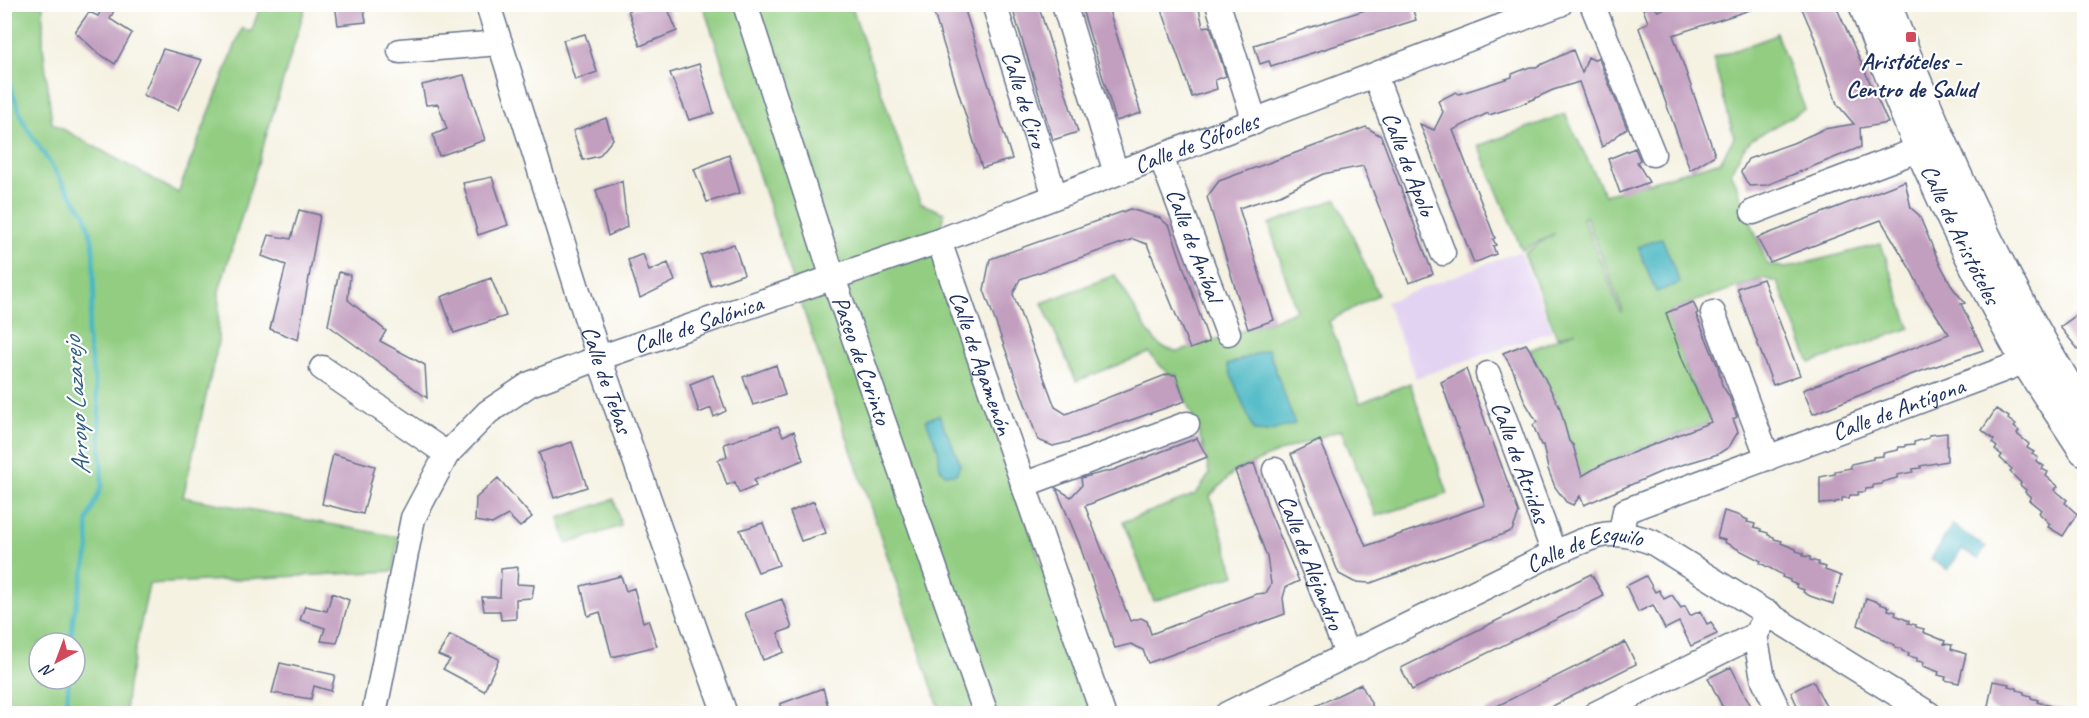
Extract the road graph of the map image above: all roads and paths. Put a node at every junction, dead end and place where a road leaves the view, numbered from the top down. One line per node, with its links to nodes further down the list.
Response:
1 (488, 4): 10 (street, Calle de Tebas)
2 (744, 4): 22 (street, Paseo de Corinto)
3 (994, 4): 18 (street, Calle de Ciro)
4 (1064, 4): 17 (street)
5 (1218, 4): 13 (street)
6 (1560, 4): 12 (street, Calle de Sófocles)
7 (1592, 4): 15 (street)
8 (1864, 4): 14 (main road, Calle de Aristóteles)
9 (1886, 4): 29 (main road, Calle de Aristóteles)
10 (500, 43): 11 (street); 26 (street, Calle de Tebas)
11 (400, 51)
12 (1375, 76): 13 (street, Calle de Sófocles); 21 (street, Calle de Apolo)
13 (1255, 122): 16 (street, Calle de Sófocles)
14 (1920, 149): 19 (street); 25 (main road, Calle de Aristóteles)
15 (1653, 154)
16 (1161, 157): 17 (street, Calle de Sófocles); 24 (street, Calle de Aníbal)
17 (1116, 173): 18 (street, Calle de Sófocles)
18 (1055, 196): 20 (street, Calle de Sófocles)
19 (1753, 212)
20 (939, 241): 22 (street, Calle de Sófocles); 35 (street, Calle de Agamenón)
21 (1443, 253)
22 (833, 278): 26 (street, Calle de Salónica); 43 (street, Paseo de Corinto)
23 (1713, 313): 33 (street)
24 (1228, 333)
25 (2023, 356): 31 (main road, Calle de Aristóteles); 33 (street, Calle de Antígona)
26 (599, 358): 32 (street, Calle de Salónica); 42 (street, Calle de Tebas)
27 (322, 368): 32 (street)
28 (1488, 374): 37 (street, Calle de Atridas)
29 (2085, 412)
30 (1187, 424): 35 (street)
31 (2085, 450)
32 (447, 454): 41 (street, Calle de Salónica)
33 (1768, 458): 36 (street, Calle de Antígona)
34 (1275, 470): 40 (street, Calle de Alejandro)
35 (1023, 484): 44 (street, Calle de Agamenón)
36 (1621, 533): 37 (street, Calle de Esquilo); 38 (street, Calle de Esquilo)
37 (1554, 553): 40 (street, Calle de Esquilo)
38 (1768, 613): 39 (street); 48 (street, Calle de Esquilo)
39 (1755, 635): 46 (street); 47 (street)
40 (1347, 654): 45 (street, Calle de Esquilo)
41 (374, 714)
42 (725, 714)
43 (986, 714)
44 (1103, 714)
45 (1227, 714)
46 (1595, 714)
47 (1780, 714)
48 (1929, 714)

